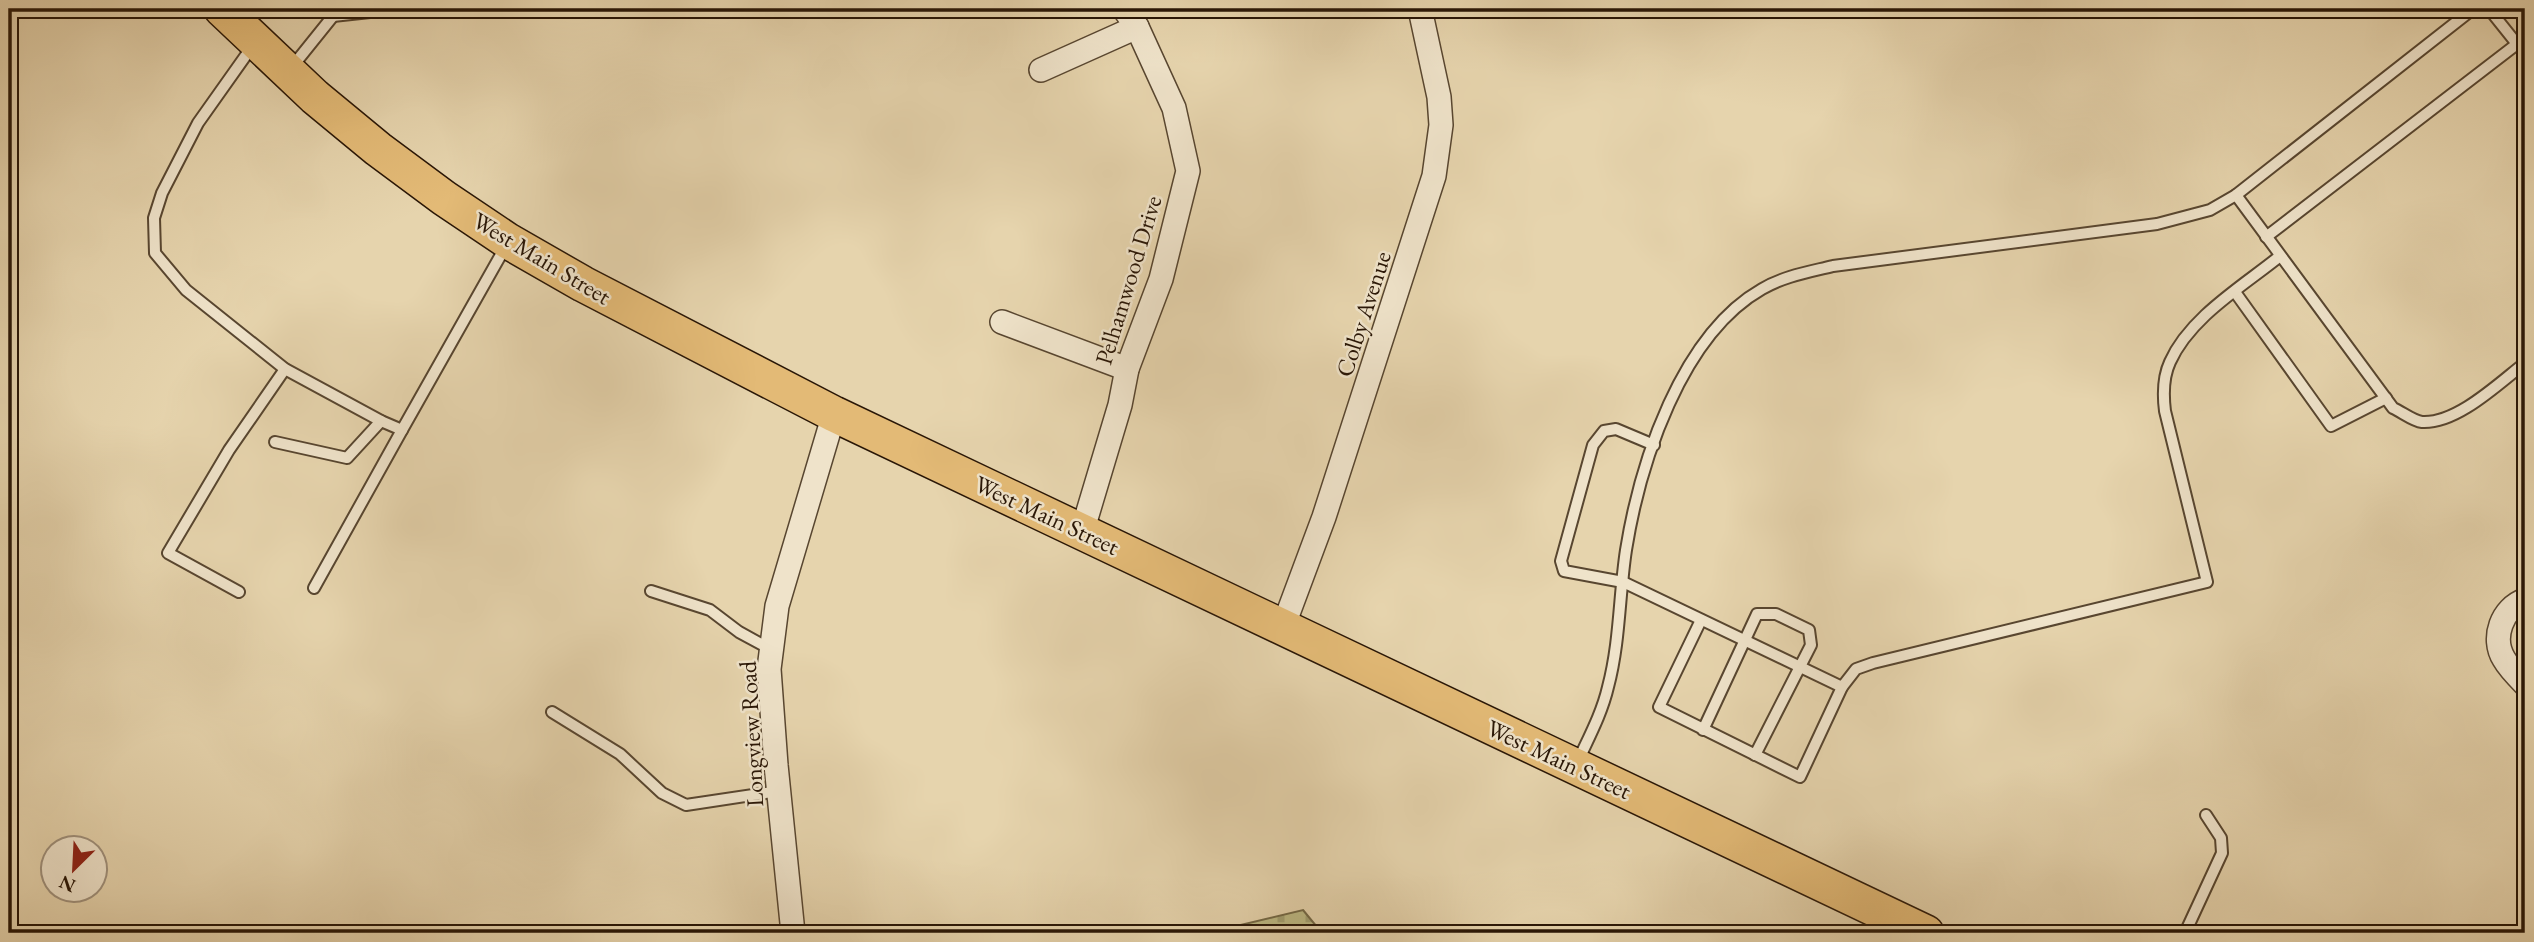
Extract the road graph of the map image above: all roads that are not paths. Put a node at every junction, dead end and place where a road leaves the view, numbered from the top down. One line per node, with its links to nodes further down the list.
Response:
1 (222, 9): 8 (main road, West Main Street)
2 (373, 9): 6 (lane)
3 (1420, 9): 35 (street, Colby Avenue)
4 (2473, 9): 13 (lane)
5 (2489, 9): 9 (lane)
6 (332, 12): 12 (lane)
7 (1131, 18): 11 (street); 21 (street, Pelhamwood Drive)
8 (255, 42): 12 (main road, West Main Street); 20 (lane)
9 (2517, 44): 10 (lane); 14 (lane)
10 (2525, 54)
11 (1041, 70)
12 (288, 72): 15 (main road, West Main Street)
13 (2236, 195): 14 (lane); 27 (lane)
14 (2266, 237): 16 (lane)
15 (508, 241): 23 (main road, West Main Street); 25 (lane)
16 (2280, 257): 17 (lane); 22 (lane)
17 (2235, 292): 22 (lane); 40 (lane)
18 (1002, 322): 21 (street)
19 (2525, 363): 22 (lane)
20 (285, 369): 24 (lane); 32 (lane)
21 (1127, 369): 28 (street, Pelhamwood Drive)
22 (2386, 398)
23 (834, 414): 28 (main road, West Main Street); 37 (street, Longview Road)
24 (381, 421): 25 (lane); 26 (lane)
25 (402, 430): 30 (lane)
26 (275, 442)
27 (1654, 444): 29 (lane); 29 (lane)
28 (1082, 532): 35 (main road, West Main Street)
29 (1623, 582): 34 (lane); 44 (lane)
30 (314, 587)
31 (651, 591): 37 (lane)
32 (239, 592)
33 (2525, 600): 39 (street)
34 (1701, 620): 36 (lane); 42 (lane)
35 (1283, 627): 44 (main road, West Main Street)
36 (1746, 640): 38 (lane); 38 (lane); 42 (lane)
37 (772, 650): 45 (street, Longview Road)
38 (1800, 667): 40 (lane); 43 (lane)
39 (2525, 684)
40 (1842, 687): 43 (lane)
41 (552, 712): 45 (lane)
42 (1703, 730): 43 (lane)
43 (1755, 755)
44 (1576, 767): 47 (main road, West Main Street)
45 (779, 791): 48 (street, Longview Road)
46 (2206, 816): 49 (lane)
47 (1916, 931)
48 (793, 933)
49 (2185, 933)

